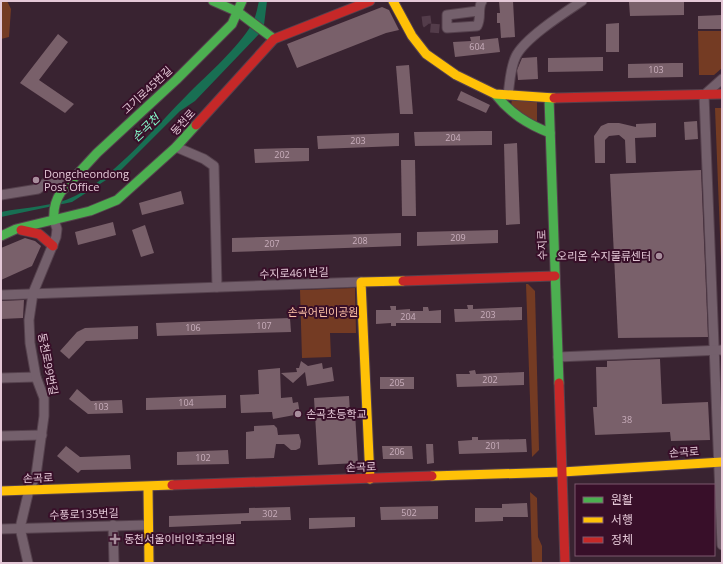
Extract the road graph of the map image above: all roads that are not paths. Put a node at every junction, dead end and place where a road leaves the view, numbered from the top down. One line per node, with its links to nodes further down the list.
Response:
1 (213, 1): 8 (street)
2 (242, 1): 8 (street, 고기로45번길)
3 (370, 1): 9 (street, 동천로)
4 (393, 1): 11 (street)
5 (482, 1): 7 (street)
6 (582, 1): 13 (street)
7 (478, 11)
8 (238, 12): 9 (street); 18 (street, 고기로45번길)
9 (271, 37): 17 (street, 동천로)
10 (722, 78): 14 (street)
11 (495, 94): 13 (street); 16 (street)
12 (722, 94): 14 (street)
13 (508, 95): 15 (street)
14 (704, 95): 15 (street); 29 (street)
15 (549, 98): 16 (street, 수지로)
16 (550, 133): 24 (street, 수지로)
17 (176, 147): 20 (street, 동천로); 26 (street)
18 (64, 188): 19 (street); 20 (street)
19 (1, 195)
20 (54, 220): 21 (street, 동천로); 23 (street, 동천로99번길)
21 (16, 230): 22 (street, 동천로); 23 (street)
22 (1, 236)
23 (53, 246): 27 (street, 동천로99번길)
24 (555, 276): 25 (street, 수지로461번길); 30 (street, 수지로)
25 (362, 282): 26 (street, 수지로461번길); 37 (street)
26 (217, 287): 27 (street, 수지로461번길)
27 (33, 294): 28 (street, 수지로461번길); 31 (street, 동천로99번길)
28 (1, 295)
29 (718, 350): 30 (street); 35 (street)
30 (558, 357): 36 (street, 수지로)
31 (36, 377): 32 (street); 33 (street, 동천로99번길)
32 (1, 378)
33 (42, 435): 34 (street); 39 (street, 동천로99번길)
34 (1, 436)
35 (720, 462): 36 (street, 손곡로); 45 (street)
36 (562, 472): 37 (street, 손곡로); 49 (street, 수지로)
37 (370, 479): 38 (street, 손곡로)
38 (148, 487): 39 (street, 손곡로); 41 (street)
39 (29, 490): 40 (street, 손곡로); 44 (street, 동천로99번길)
40 (1, 491)
41 (148, 524): 42 (street, 수풍로135번길); 48 (street)
42 (113, 526): 44 (street, 수풍로135번길); 47 (street)
43 (1, 528): 44 (street, 수풍로135번길)
44 (20, 528): 46 (street, 동천로99번길)
45 (722, 545)
46 (28, 563)
47 (114, 563)
48 (149, 563)
49 (565, 563)

